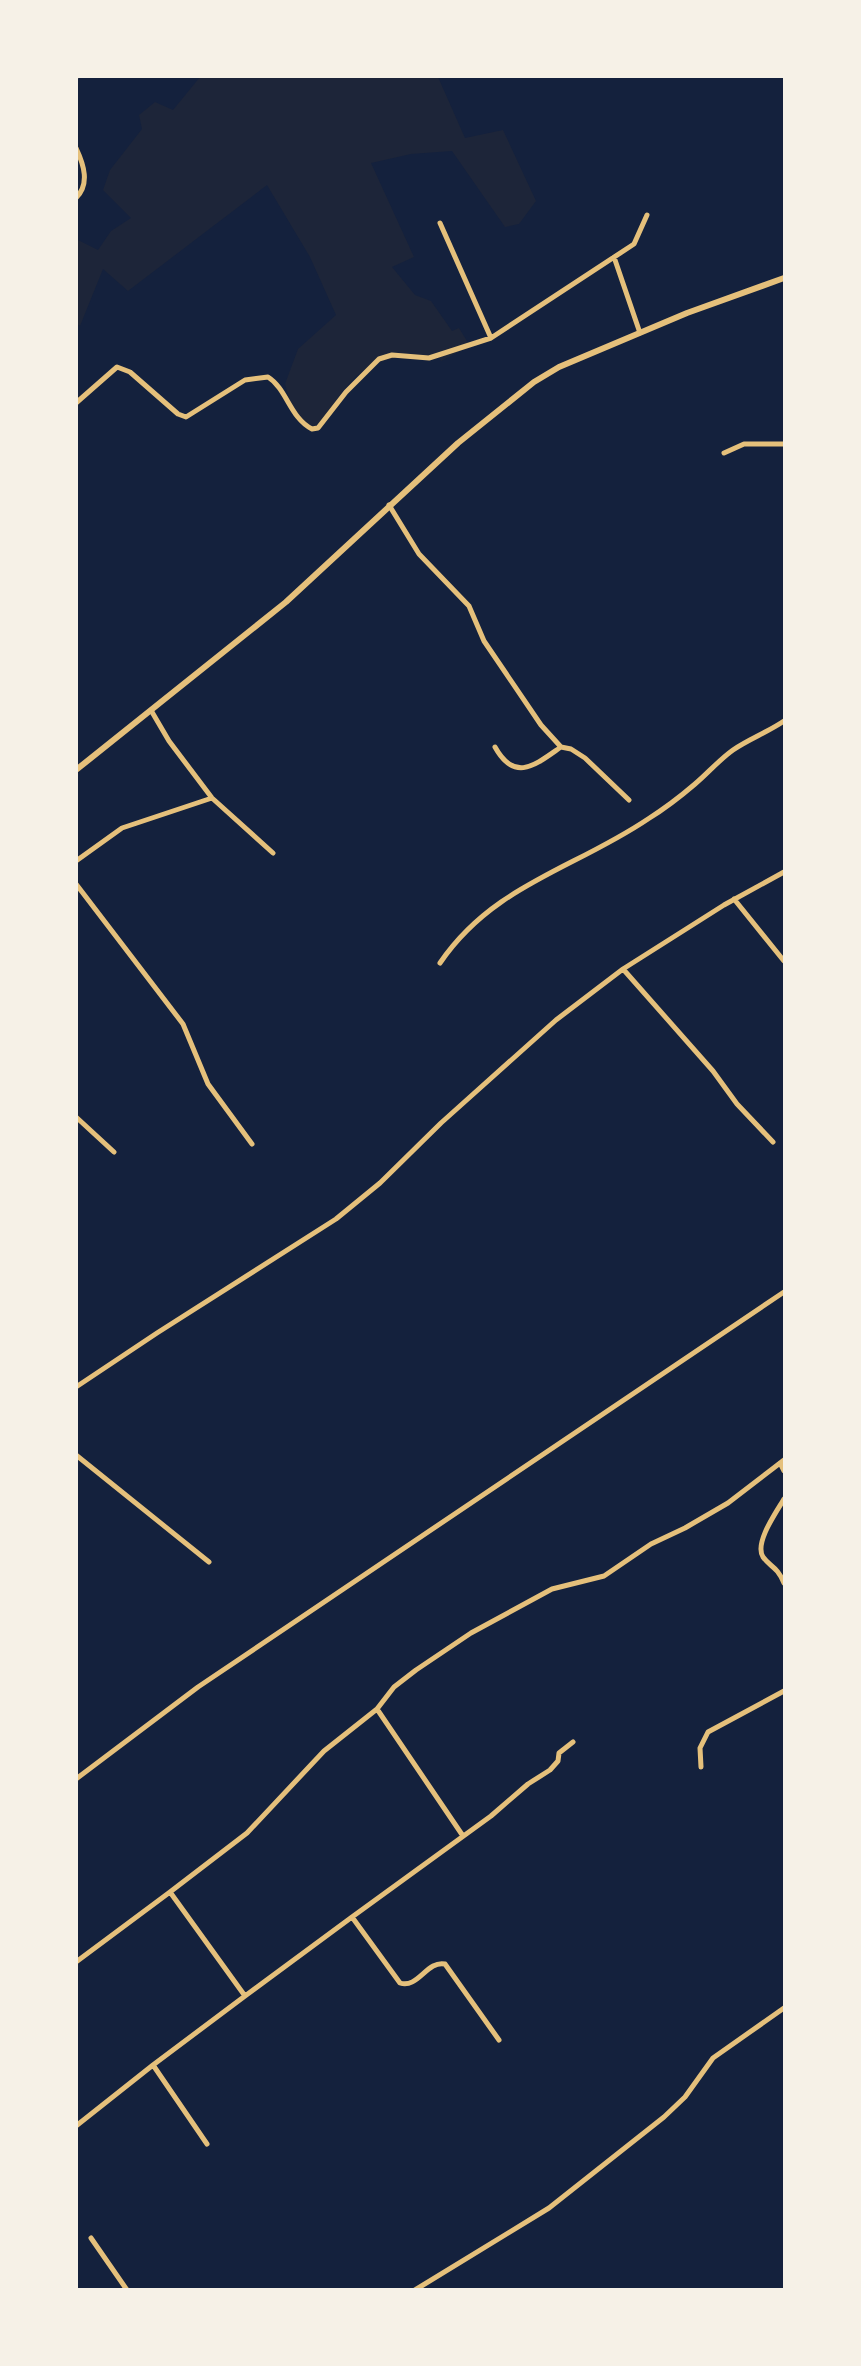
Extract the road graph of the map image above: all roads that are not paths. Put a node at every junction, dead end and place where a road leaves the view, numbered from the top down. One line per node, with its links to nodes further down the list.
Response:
1 (76, 148): 2 (street)
2 (76, 198)
3 (647, 215): 5 (street)
4 (440, 223): 8 (street)
5 (614, 257): 7 (street); 8 (street)
6 (784, 278): 7 (street)
7 (640, 333): 12 (street)
8 (491, 338): 9 (street)
9 (76, 403)
10 (784, 444): 11 (street)
11 (724, 453)
12 (389, 505): 13 (street); 16 (street)
13 (152, 712): 17 (street); 18 (street)
14 (784, 721): 26 (street)
15 (495, 747): 16 (street)
16 (561, 747): 19 (street)
17 (76, 770)
18 (212, 798): 20 (street); 21 (street)
19 (629, 800)
20 (273, 853)
21 (76, 861)
22 (784, 872): 24 (street)
23 (76, 884): 30 (street)
24 (734, 899): 25 (street); 27 (street)
25 (784, 961)
26 (440, 963)
27 (622, 969): 29 (street); 33 (street)
28 (76, 1117): 31 (street)
29 (773, 1142)
30 (252, 1144)
31 (114, 1152)
32 (784, 1292): 44 (street)
33 (76, 1387)
34 (76, 1455): 38 (street)
35 (782, 1461): 36 (street); 41 (street)
36 (784, 1471)
37 (784, 1499): 39 (street)
38 (209, 1562)
39 (784, 1583)
40 (784, 1691): 43 (street)
41 (377, 1709): 45 (street); 46 (street)
42 (573, 1742): 45 (street)
43 (701, 1767)
44 (76, 1779)
45 (463, 1836): 47 (street)
46 (170, 1892): 48 (street); 49 (street)
47 (352, 1917): 49 (street); 51 (street)
48 (76, 1962)
49 (245, 1996): 52 (street)
50 (784, 2008): 57 (street)
51 (500, 2040)
52 (153, 2065): 53 (street); 54 (street)
53 (76, 2126)
54 (207, 2144)
55 (91, 2238): 56 (street)
56 (127, 2289)
57 (415, 2289)

